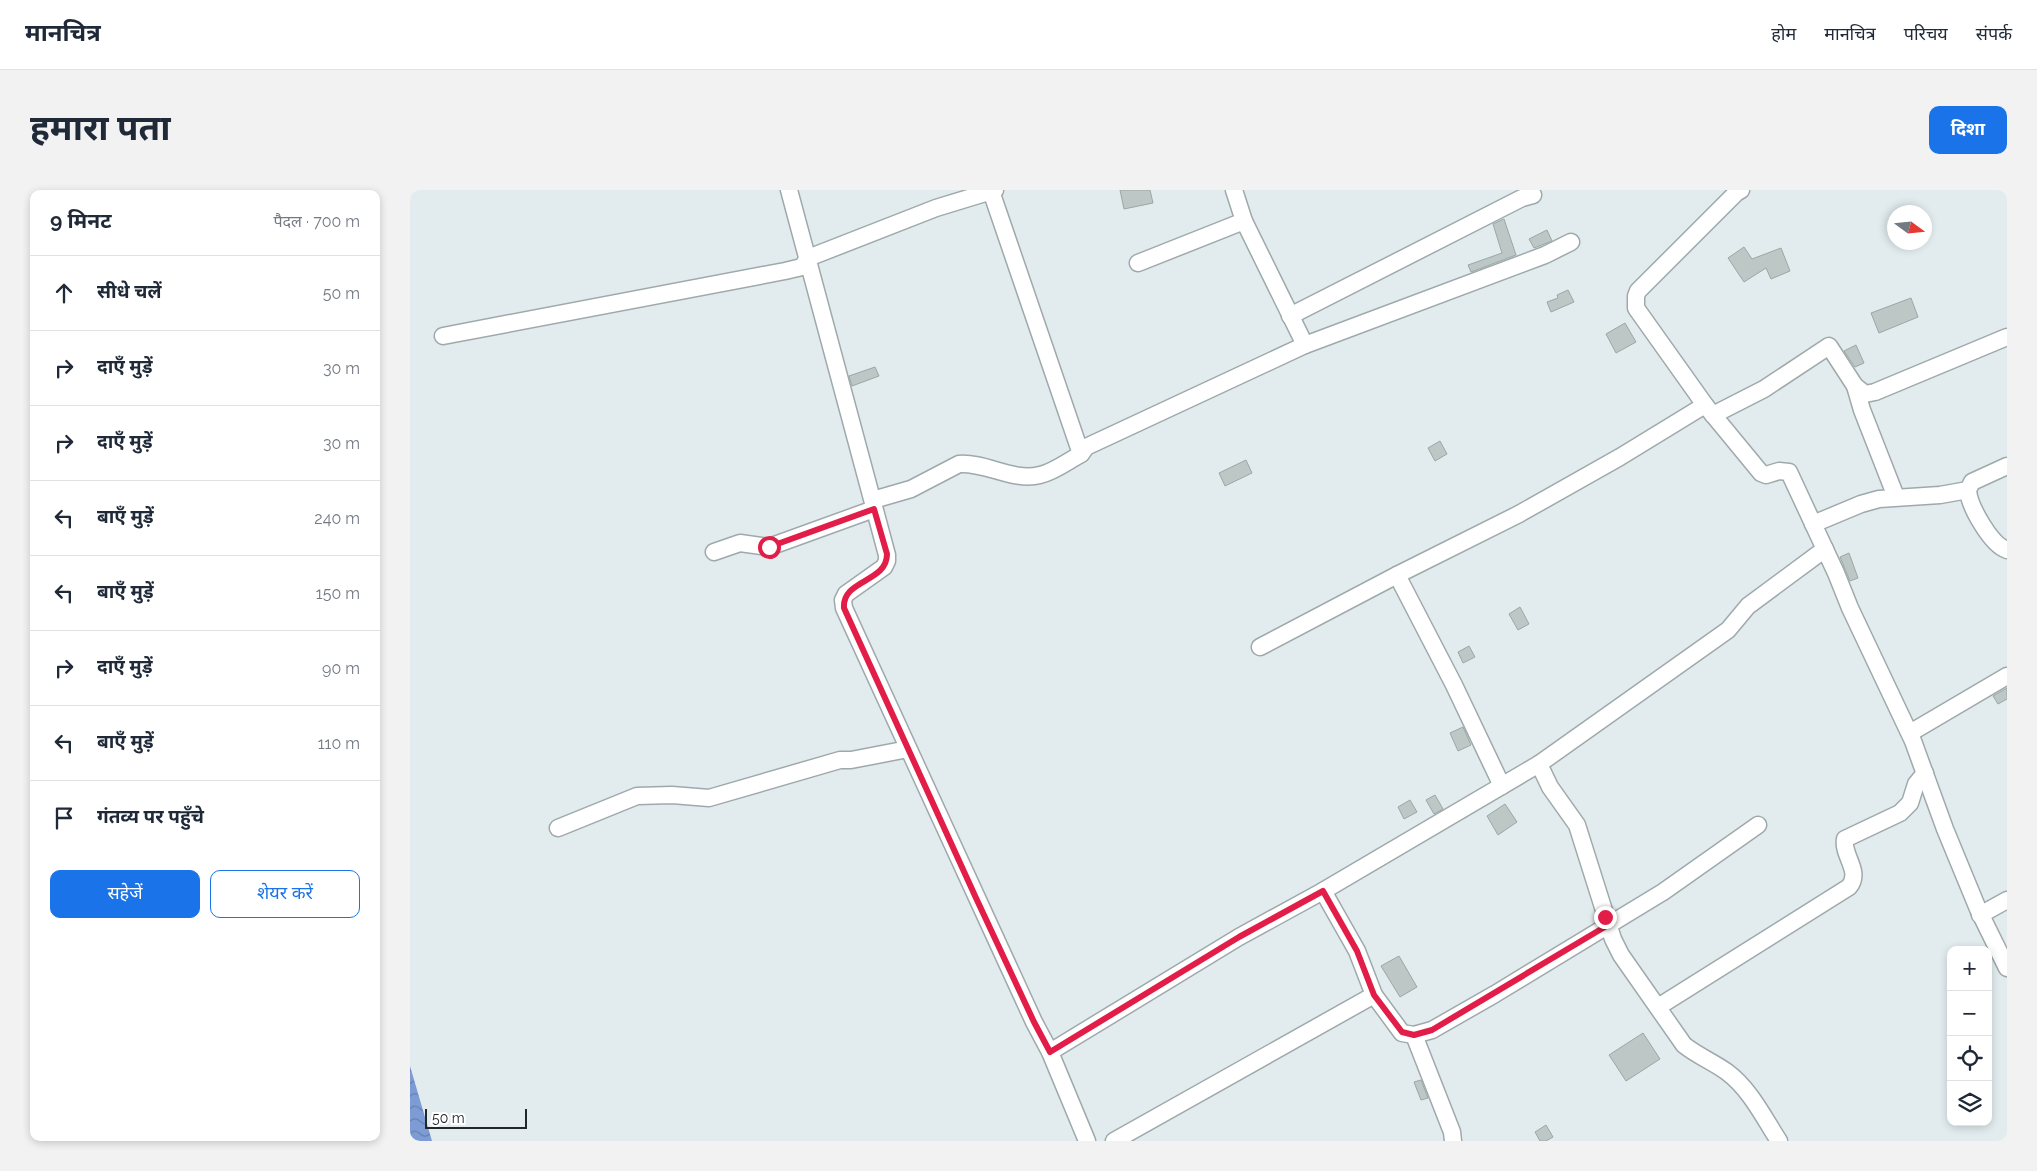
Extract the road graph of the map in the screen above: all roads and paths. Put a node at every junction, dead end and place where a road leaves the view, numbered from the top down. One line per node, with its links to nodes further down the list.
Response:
1 (789, 190): 8 (street)
2 (1234, 190): 6 (street)
3 (1741, 190): 15 (street)
4 (993, 191): 8 (street); 16 (street)
5 (1533, 195): 10 (street)
6 (1244, 220): 9 (street); 10 (street)
7 (1571, 242): 13 (street)
8 (808, 258): 11 (street); 20 (street)
9 (1138, 263)
10 (1290, 316): 13 (street)
11 (443, 336)
12 (2007, 337): 14 (street)
13 (1305, 345): 16 (street)
14 (1855, 386): 15 (street); 19 (street)
15 (1709, 410): 21 (street); 25 (street)
16 (1081, 454): 20 (street)
17 (2007, 466): 18 (street)
18 (1968, 490): 19 (street); 23 (street)
19 (1896, 497): 21 (street)
20 (873, 504): 24 (street); 29 (street)
21 (1812, 524): 22 (street)
22 (1825, 549): 28 (street); 30 (street)
23 (2007, 550)
24 (714, 552)
25 (1397, 575): 26 (street); 32 (street)
26 (1260, 647)
27 (2007, 676): 28 (street)
28 (1910, 733): 31 (street)
29 (908, 749): 34 (street); 43 (street)
30 (1539, 764): 32 (street); 38 (street)
31 (1925, 773): 37 (street); 41 (street)
32 (1502, 786): 35 (street)
33 (1758, 825): 38 (street)
34 (558, 828)
35 (1323, 891): 40 (street); 43 (street)
36 (2007, 900): 37 (street)
37 (1980, 915): 39 (street)
38 (1608, 925): 41 (street); 42 (street)
39 (2007, 968)
40 (1374, 995): 42 (street); 45 (street)
41 (1658, 1007): 47 (street)
42 (1414, 1035): 46 (street)
43 (1050, 1052): 44 (street)
44 (1087, 1141)
45 (1114, 1141)
46 (1453, 1141)
47 (1779, 1141)

